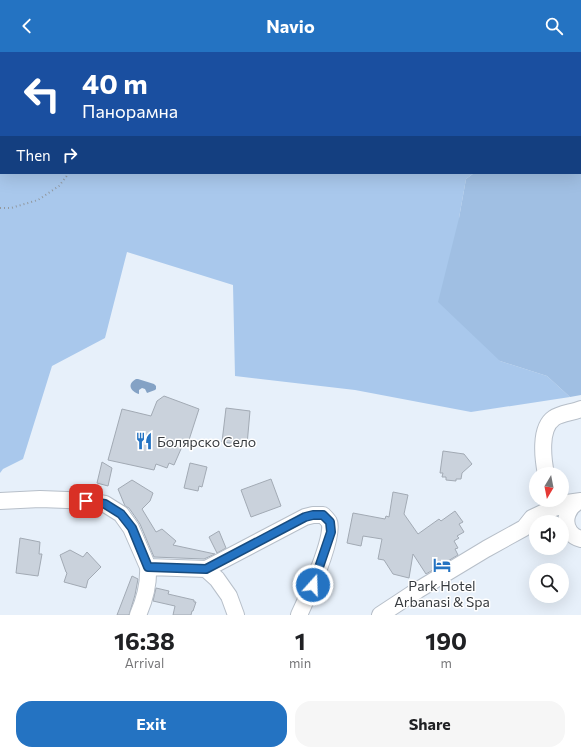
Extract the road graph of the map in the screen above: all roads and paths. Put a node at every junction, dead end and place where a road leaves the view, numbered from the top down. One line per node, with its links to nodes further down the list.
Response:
1 (68, 174): 2 (path)
2 (0, 208)
3 (581, 409): 4 (street)
4 (544, 467)
5 (0, 501): 13 (street)
6 (581, 501): 7 (street); 12 (street)
7 (569, 503)
8 (546, 507): 9 (street)
9 (536, 515)
10 (529, 528): 18 (street)
11 (569, 535): 12 (street)
12 (581, 539)
13 (148, 567): 14 (street); 15 (street)
14 (206, 569): 16 (street); 17 (street)
15 (138, 615)
16 (236, 615)
17 (299, 615)
18 (380, 615)

